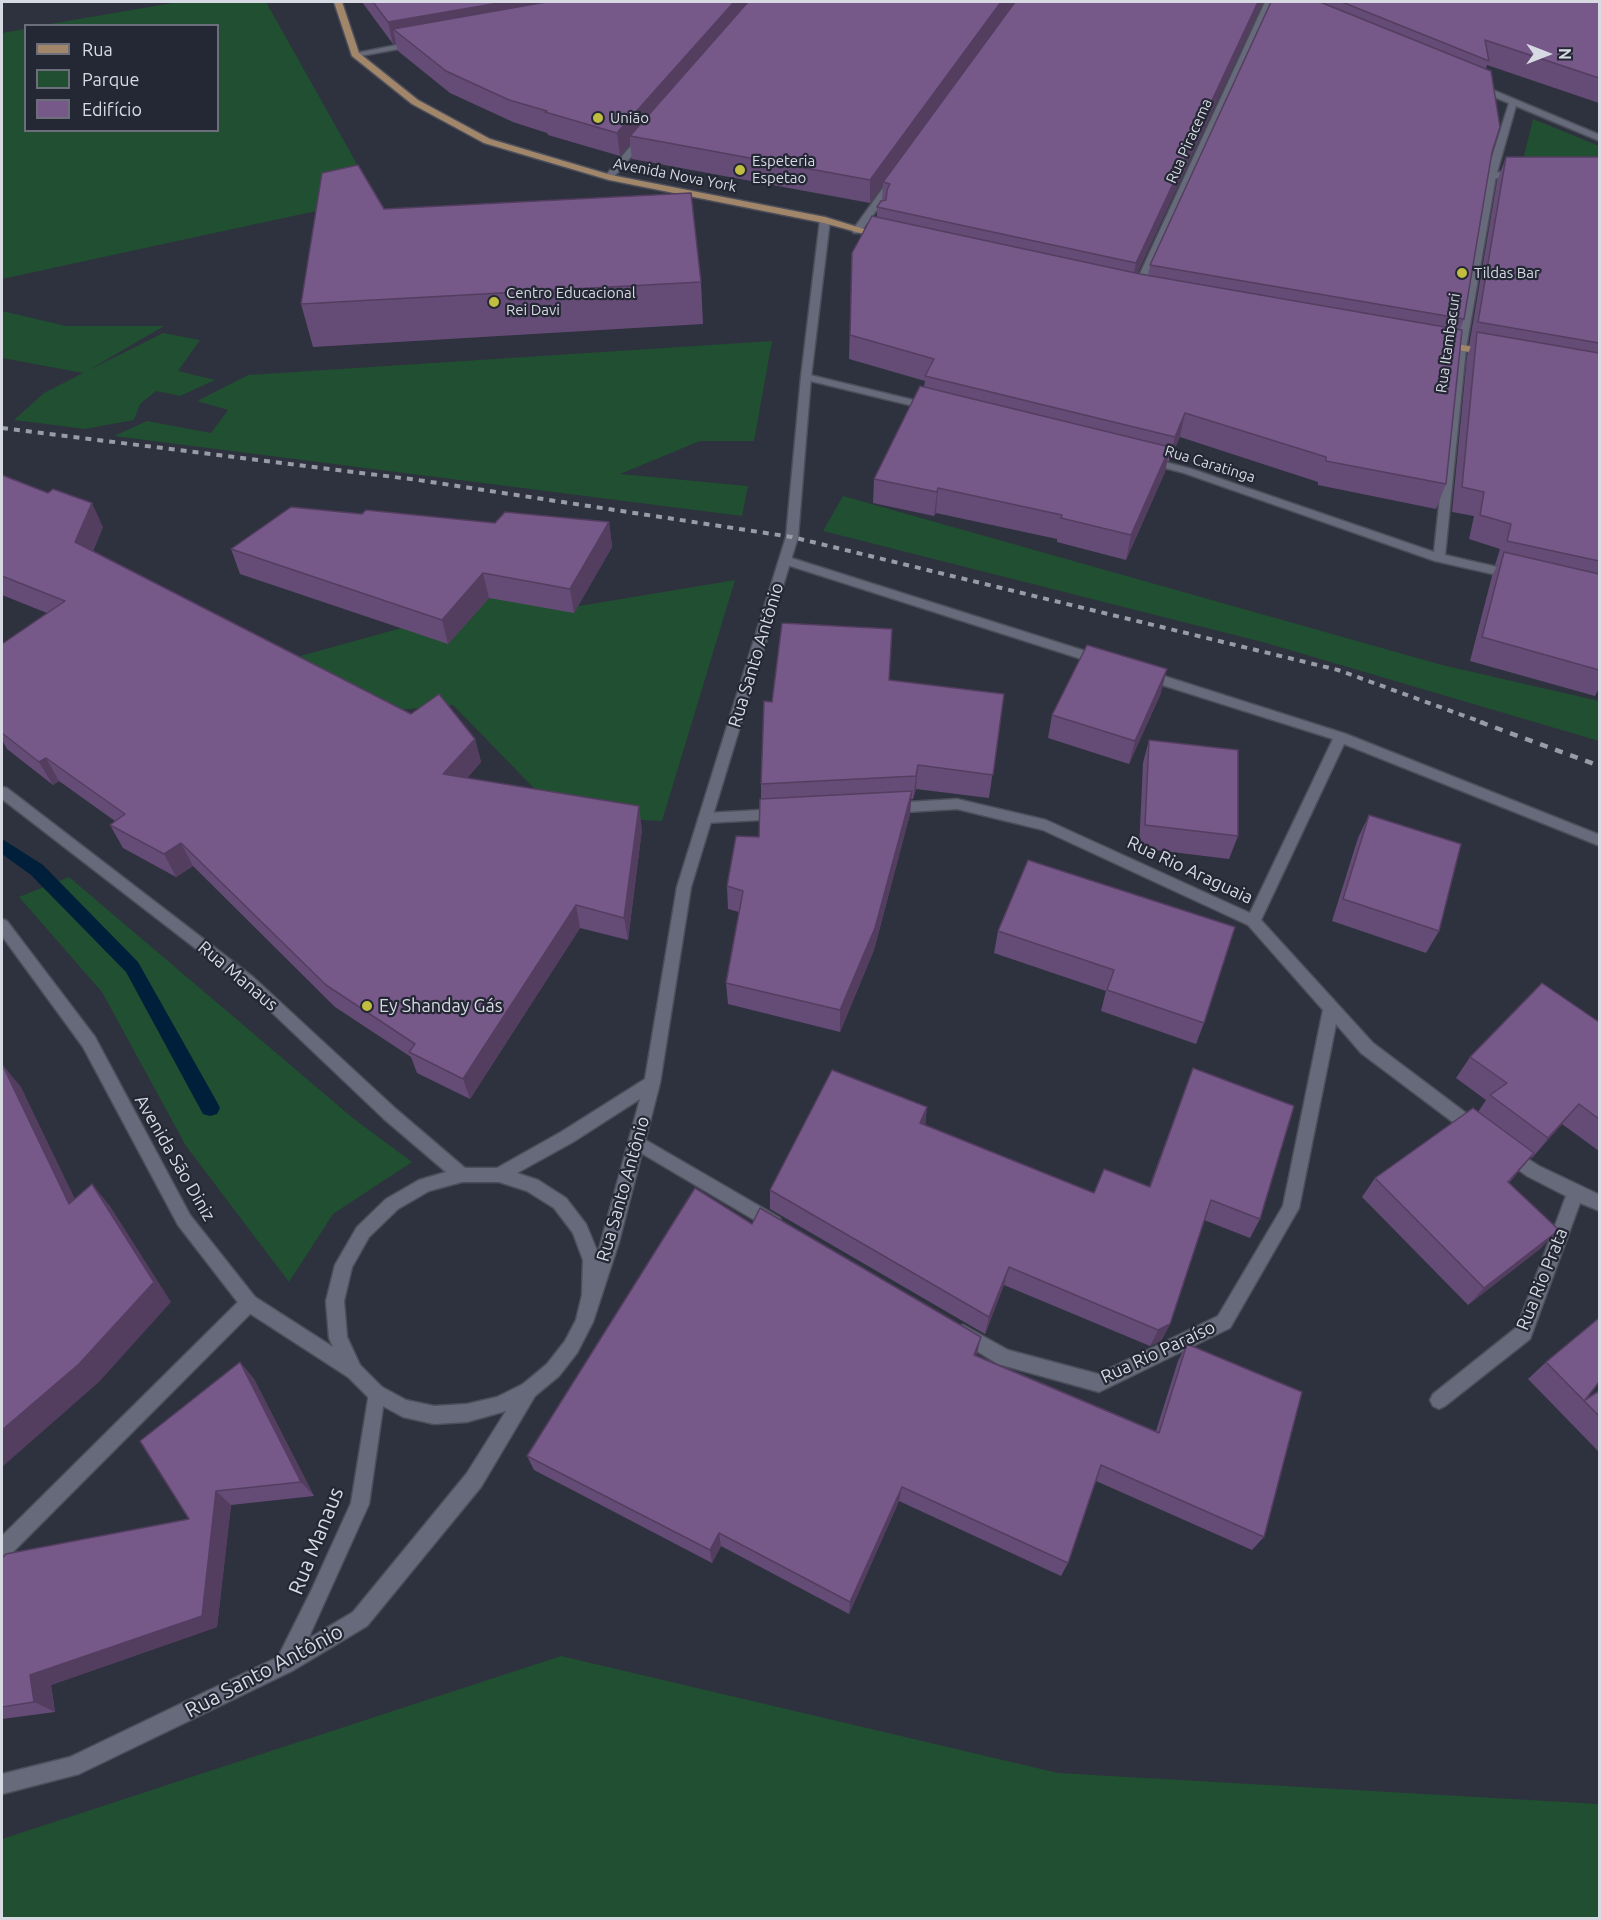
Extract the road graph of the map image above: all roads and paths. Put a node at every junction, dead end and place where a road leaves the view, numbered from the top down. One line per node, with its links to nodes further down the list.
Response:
1 (338, 2): 6 (main road)
2 (1269, 2): 19 (street, Rua Piracema)
3 (1273, 2): 4 (street)
4 (1284, 6)
5 (424, 41): 6 (street)
6 (355, 54): 14 (main road, Avenida Nova York)
7 (1470, 83): 8 (street)
8 (1514, 102): 10 (street); 13 (street, Rua Itambacuri)
9 (654, 124): 14 (street)
10 (1599, 138)
11 (1534, 172): 13 (street)
12 (898, 173): 16 (street)
13 (1491, 176): 22 (street, Rua Itambacuri)
14 (609, 177): 15 (main road, Avenida Nova York)
15 (825, 220): 16 (main road, Avenida Nova York); 24 (street, Rua Santo Antônio)
16 (857, 231): 17 (main road, Avenida Nova York)
17 (892, 238)
18 (1124, 291): 19 (main road)
19 (1136, 293): 20 (main road)
20 (1148, 295)
21 (1426, 342): 22 (main road)
22 (1461, 348): 23 (main road); 27 (street, Rua Itambacuri)
23 (1496, 354)
24 (806, 376): 25 (street); 28 (street, Rua Santo Antônio)
25 (945, 411)
26 (1130, 456): 27 (street, Rua Caratinga)
27 (1439, 558): 29 (street, Rua Caratinga)
28 (785, 560): 30 (street); 34 (street, Rua Santo Antônio)
29 (1531, 579)
30 (1341, 736): 35 (street); 36 (street)
31 (2, 792): 41 (street, Rua Manaus)
32 (877, 808): 36 (street, Rua Rio Araguaia)
33 (797, 813): 34 (street)
34 (705, 818): 39 (street, Rua Santo Antônio)
35 (1599, 841)
36 (1253, 921): 38 (street, Rua Rio Araguaia)
37 (2, 925): 47 (street, Avenida São Diniz)
38 (1330, 1008): 43 (street, Rua Rio Araguaia); 48 (street, Rua Rio Paraíso)
39 (652, 1083): 40 (street, Rua Santo Antônio); 42 (street, Rua Santo Antônio)
40 (637, 1142): 45 (street); 46 (street, Rua Santo Antônio)
41 (462, 1175): 42 (street); 49 (street)
42 (499, 1175): 46 (street)
43 (1576, 1192): 44 (street, Rua Rio Araguaia); 52 (street, Rua Rio Prata)
44 (1599, 1204)
45 (790, 1232)
46 (591, 1295): 50 (street)
47 (249, 1303): 49 (street, Avenida São Diniz); 53 (street)
48 (943, 1322)
49 (354, 1371): 51 (street)
50 (529, 1390): 51 (street); 54 (street, Rua Santo Antônio)
51 (376, 1393): 54 (street, Rua Manaus)
52 (1439, 1400)
53 (2, 1549)
54 (285, 1664): 55 (street, Rua Santo Antônio)
55 (2, 1784)

